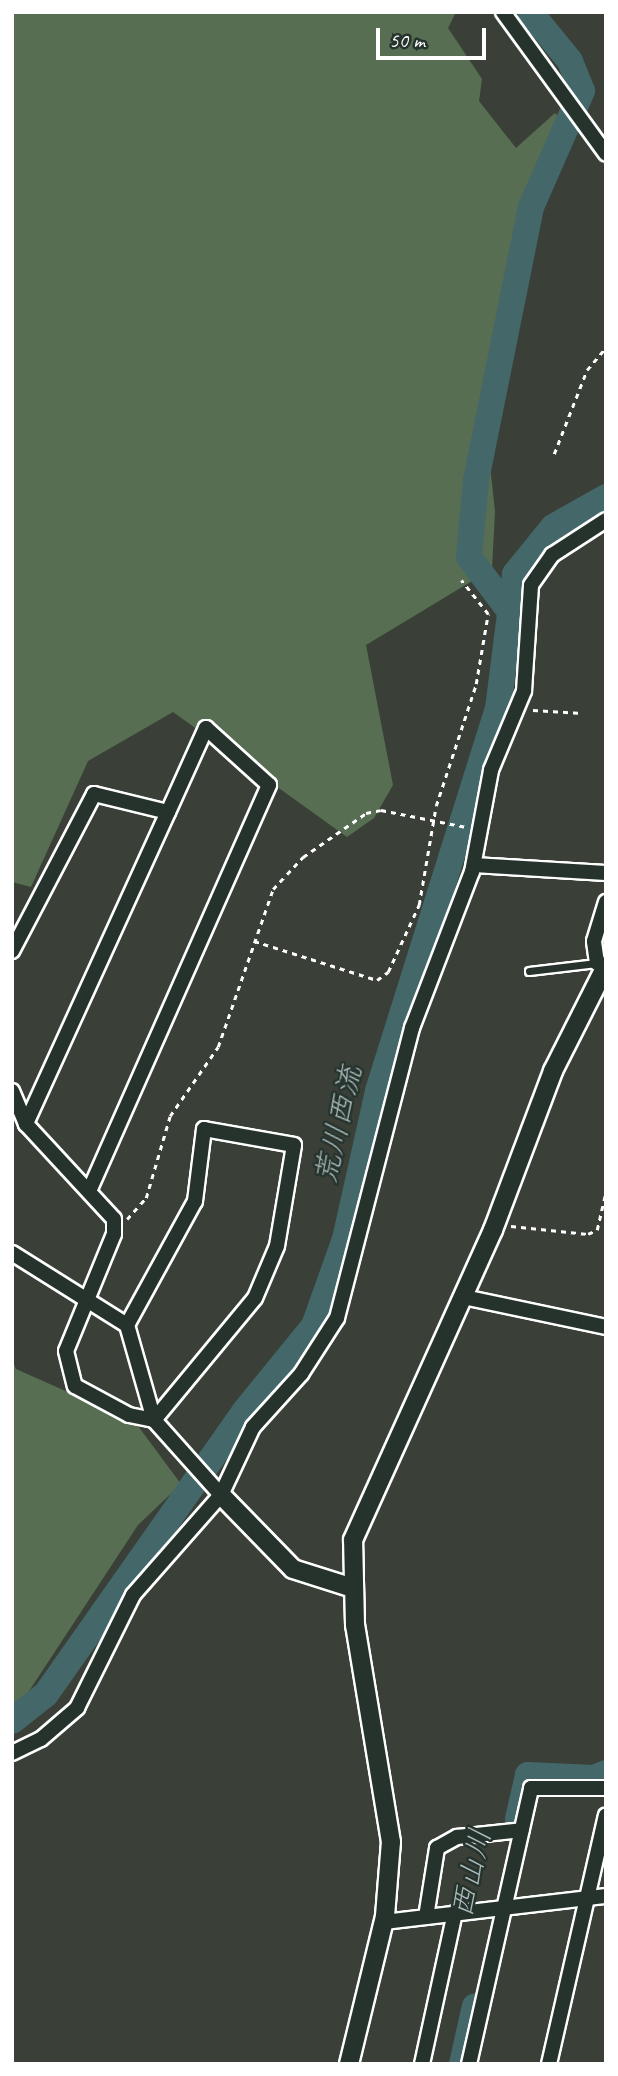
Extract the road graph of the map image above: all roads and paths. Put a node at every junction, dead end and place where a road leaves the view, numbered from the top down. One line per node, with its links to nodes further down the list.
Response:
1 (503, 12): 2 (street)
2 (606, 155)
3 (606, 347): 4 (path)
4 (554, 454)
5 (606, 520): 7 (street)
6 (461, 580): 10 (path)
7 (519, 709): 8 (path); 12 (street)
8 (582, 713)
9 (168, 812): 16 (street); 20 (street); 21 (street)
10 (435, 821): 11 (path); 15 (path); 15 (path)
11 (475, 829)
12 (474, 865): 13 (street); 31 (street)
13 (606, 873)
14 (606, 902): 17 (street)
15 (254, 941): 23 (path)
16 (12, 951)
17 (603, 965): 18 (lane); 24 (street)
18 (529, 971)
19 (12, 1091): 20 (street)
20 (26, 1124): 21 (street)
21 (90, 1189): 23 (street)
22 (606, 1192): 24 (path)
23 (116, 1226): 26 (street)
24 (494, 1228): 27 (street)
25 (12, 1253): 26 (street)
26 (88, 1296): 28 (street); 30 (street)
27 (464, 1297): 29 (street); 32 (street)
28 (127, 1325): 30 (street); 30 (street)
29 (606, 1327)
30 (154, 1420): 31 (street)
31 (219, 1494): 32 (street); 33 (street)
32 (350, 1587): 42 (street)
33 (12, 1753)
34 (606, 1788): 36 (street)
35 (606, 1815): 38 (street)
36 (522, 1829): 39 (street); 41 (street)
37 (606, 1896): 38 (street)
38 (585, 1899): 39 (street); 46 (street)
39 (504, 1907): 40 (street); 45 (street)
40 (455, 1913): 41 (street); 44 (street)
41 (426, 1917): 42 (street)
42 (384, 1922): 43 (street)
43 (349, 2064)
44 (422, 2064)
45 (469, 2064)
46 (549, 2064)

